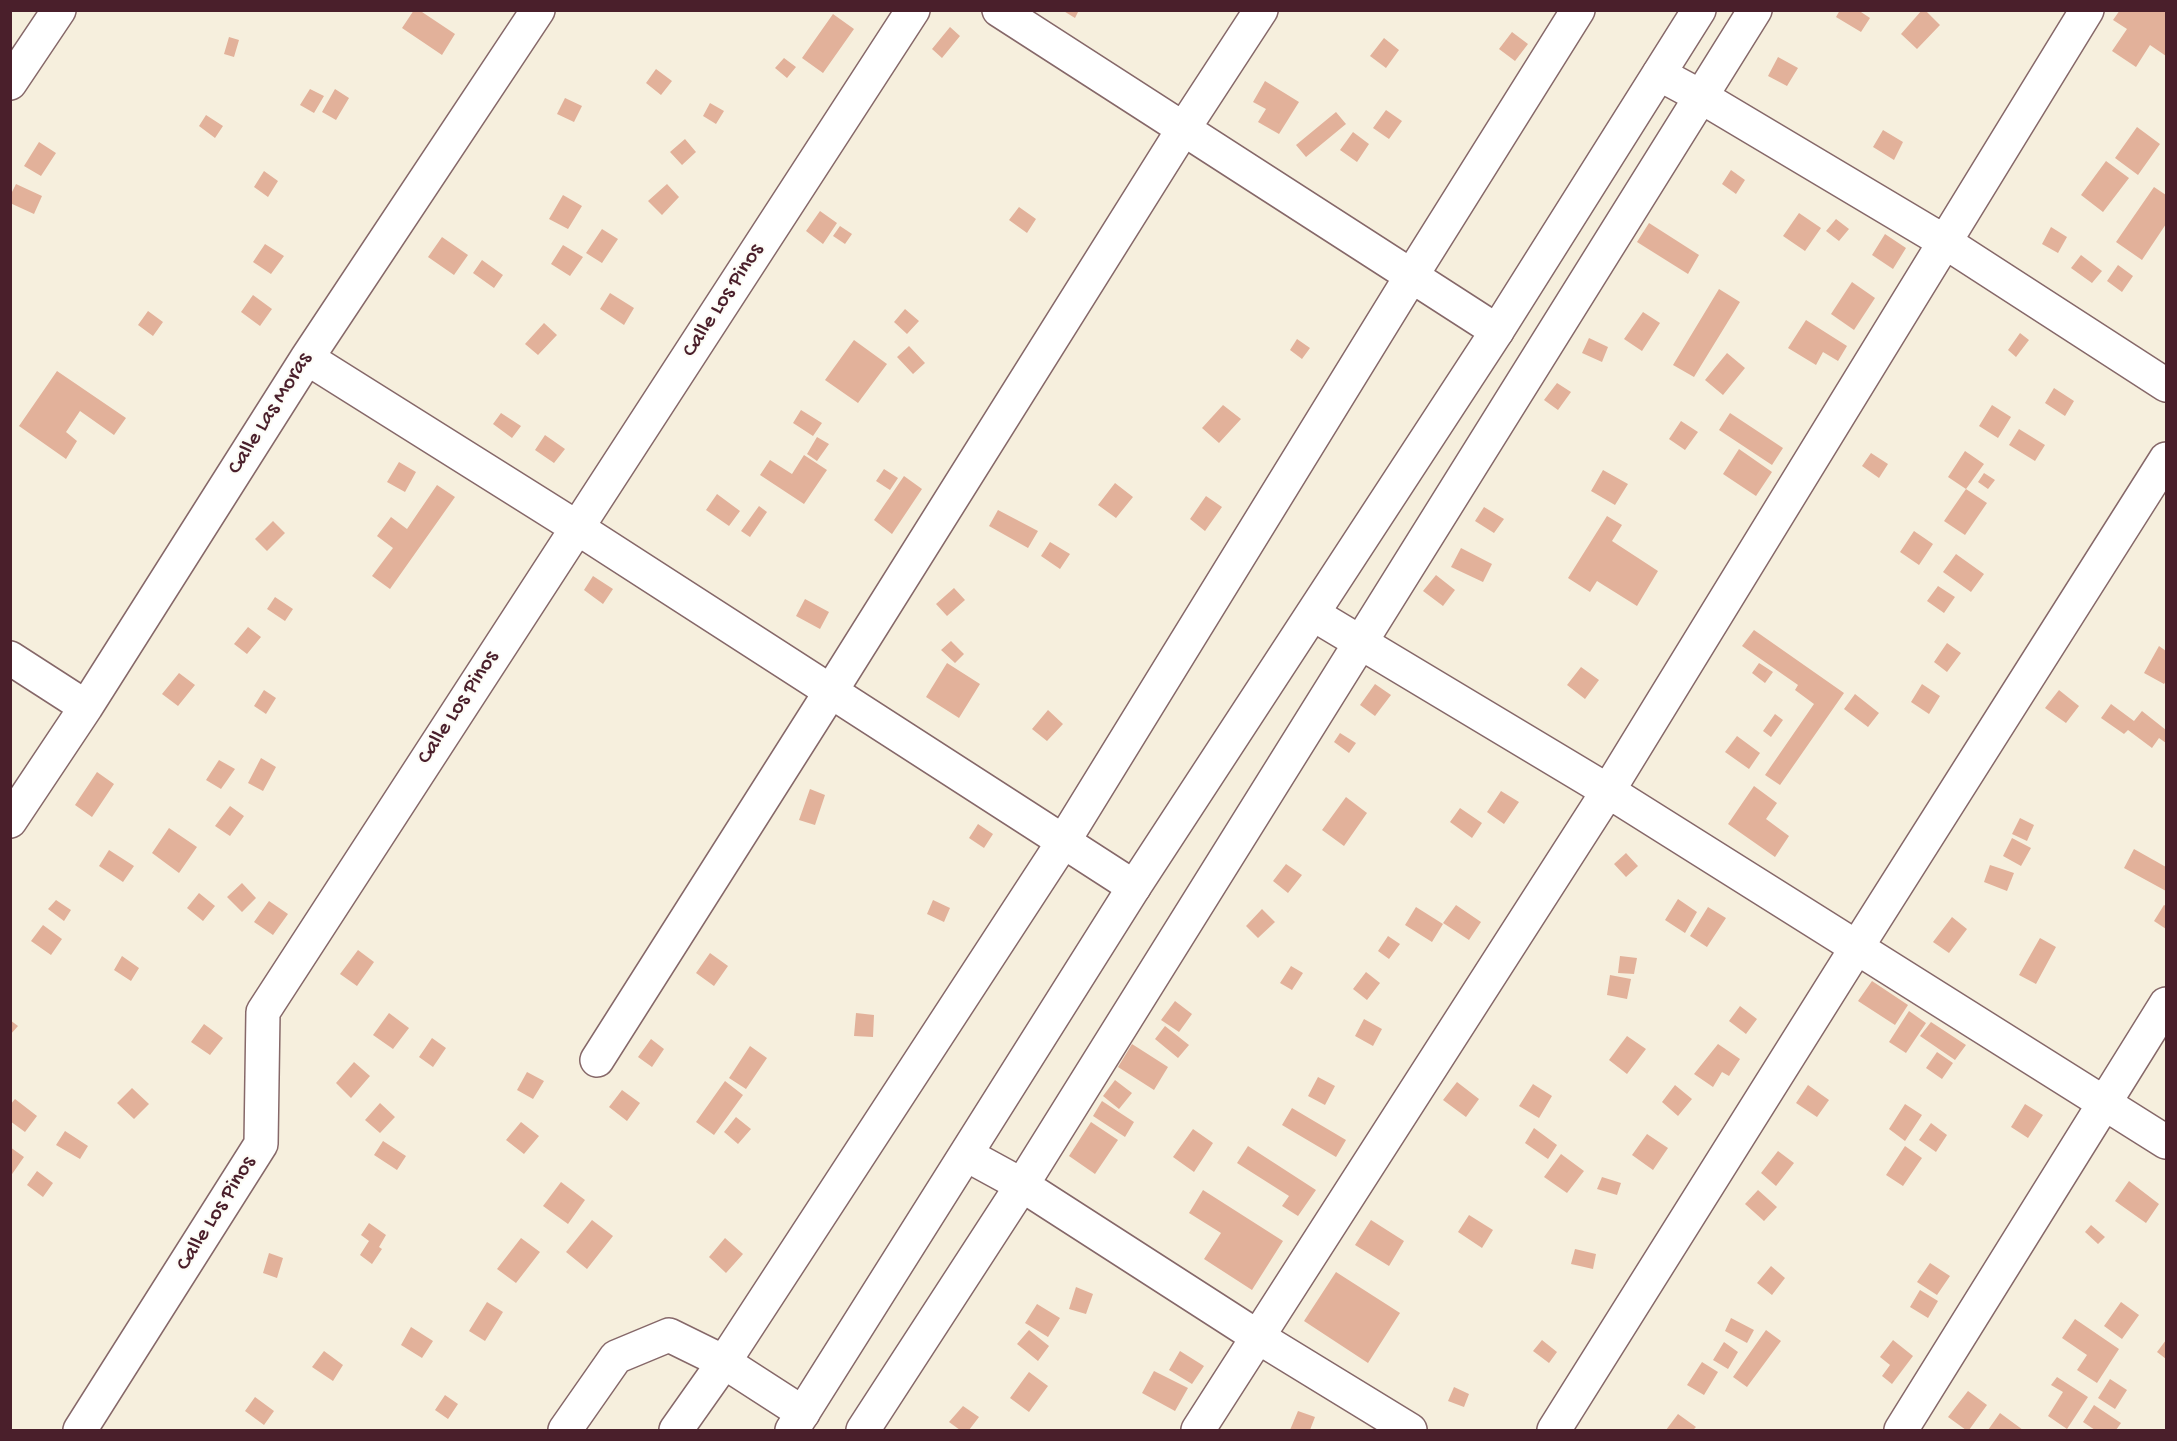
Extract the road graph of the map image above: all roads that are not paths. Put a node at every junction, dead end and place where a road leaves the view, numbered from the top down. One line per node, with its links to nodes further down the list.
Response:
1 (59, 10): 11 (street)
2 (913, 10): 20 (street, Calle Los Pinos)
3 (999, 10): 13 (street)
4 (1261, 10): 13 (street)
5 (1578, 10): 15 (street)
6 (1699, 10): 10 (street)
7 (1755, 10): 12 (street)
8 (2087, 10): 14 (street)
9 (526, 15): 17 (street, Calle Las Moras)
10 (1659, 74): 12 (street); 16 (street)
11 (10, 83)
12 (1700, 96): 14 (street); 22 (street)
13 (1184, 128): 15 (street); 24 (street)
14 (1945, 242): 18 (street); 26 (street)
15 (1412, 275): 16 (street); 28 (street)
16 (1497, 330): 21 (street)
17 (307, 358): 20 (street); 25 (street, Calle Las Moras)
18 (2166, 385)
19 (2166, 459): 30 (street)
20 (576, 527): 24 (street); 40 (street, Calle Los Pinos)
21 (1313, 614): 22 (street); 29 (street)
22 (1360, 642): 26 (street); 36 (street)
23 (10, 658): 25 (street)
24 (831, 691): 28 (street); 32 (street)
25 (86, 707): 27 (street, Calle Las Moras)
26 (1608, 791): 30 (street); 37 (street)
27 (10, 821)
28 (1063, 842): 29 (street); 38 (street)
29 (1134, 887): 35 (street)
30 (1857, 947): 33 (street); 46 (street)
31 (2166, 1004): 33 (street)
32 (597, 1060)
33 (2103, 1103): 34 (street); 47 (street)
34 (2166, 1142)
35 (967, 1155): 36 (street); 39 (street)
36 (1022, 1185): 37 (street); 43 (street)
37 (1258, 1337): 44 (street); 45 (street)
38 (724, 1362): 39 (street); 41 (street); 42 (street)
39 (797, 1422)
40 (80, 1431)
41 (565, 1431)
42 (676, 1431)
43 (862, 1431)
44 (1198, 1431)
45 (1410, 1431)
46 (1554, 1431)
47 (1901, 1431)

